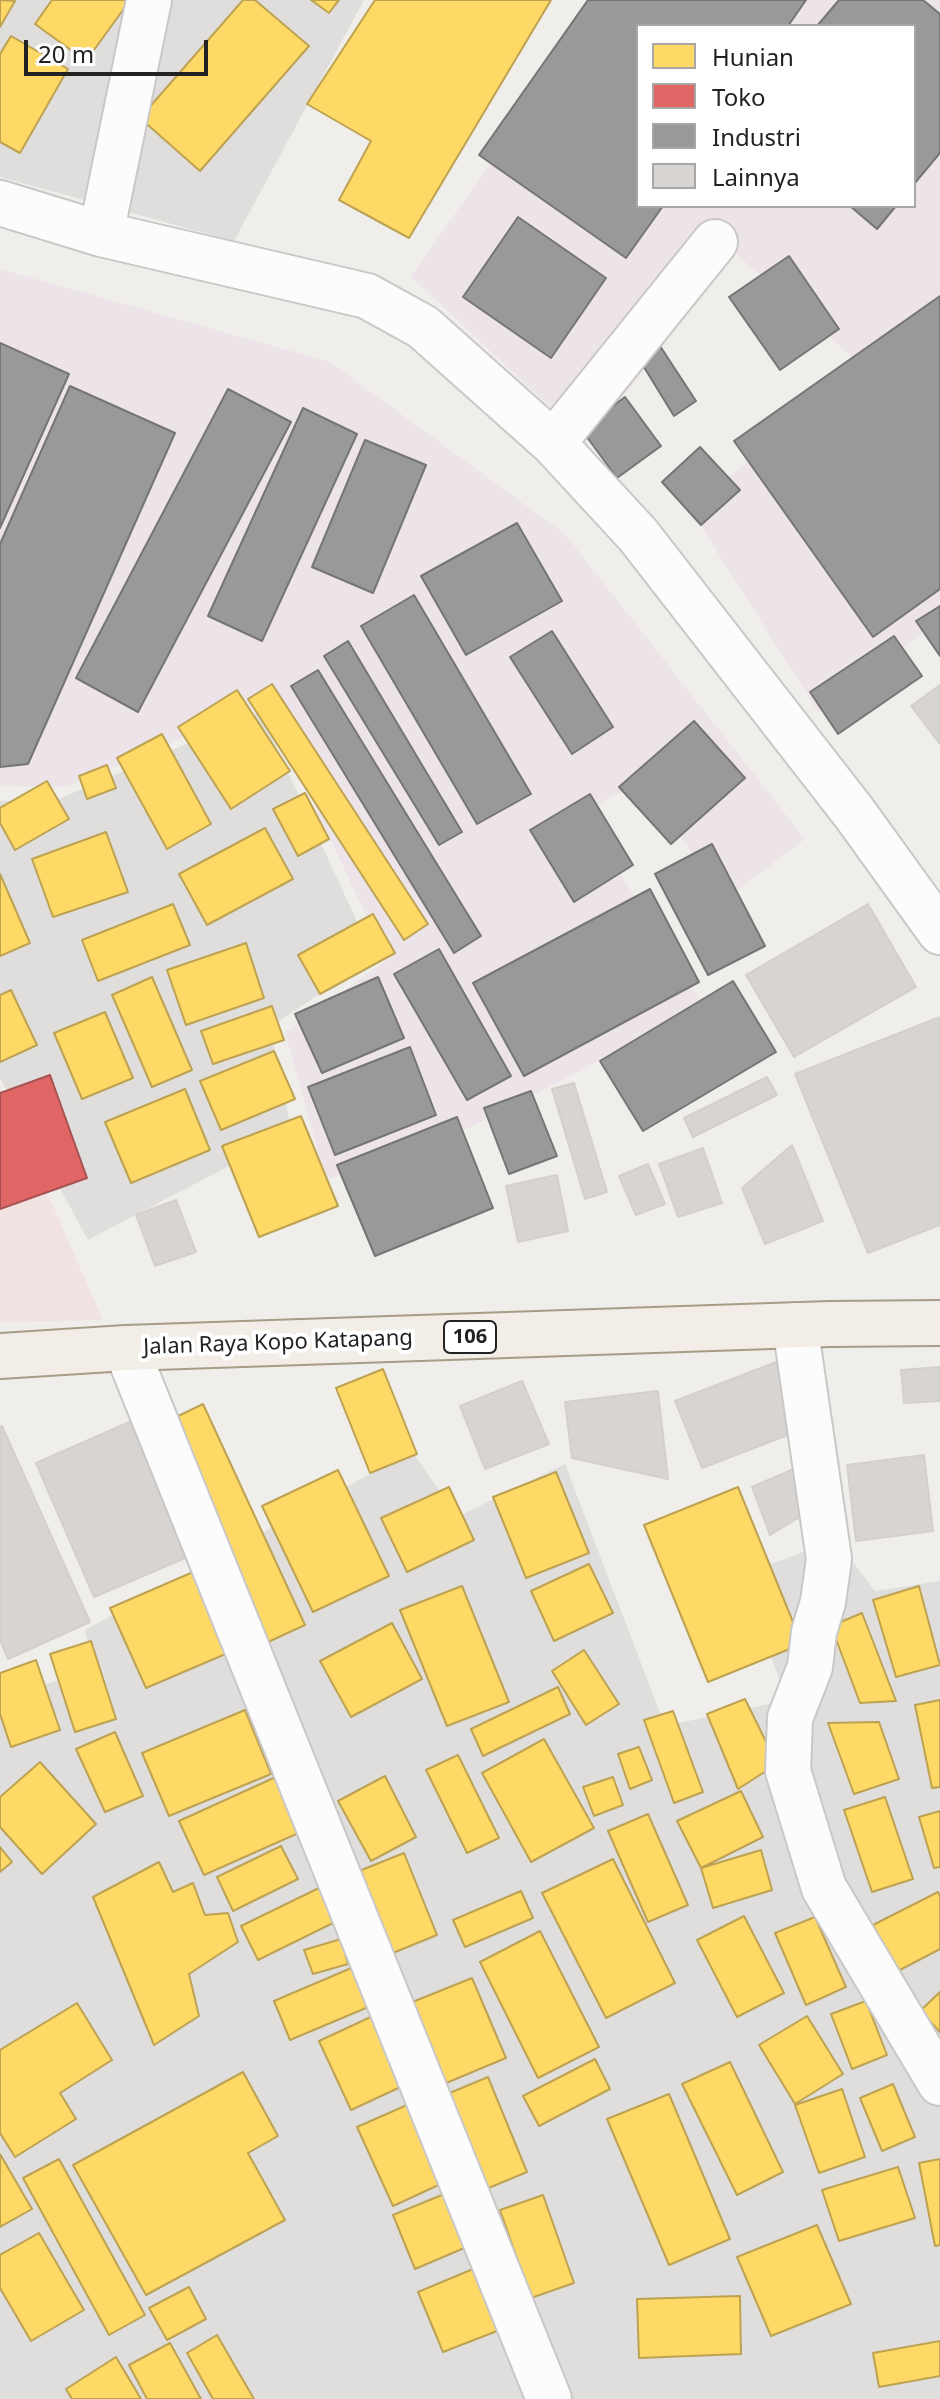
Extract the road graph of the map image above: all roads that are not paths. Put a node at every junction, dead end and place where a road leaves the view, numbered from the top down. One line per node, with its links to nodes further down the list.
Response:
1 (149, 0): 3 (street)
2 (0, 203): 3 (street)
3 (101, 234): 5 (street)
4 (715, 242): 5 (street)
5 (553, 443): 6 (street)
6 (940, 932)
7 (940, 1323): 8 (main road, Jalan Raya Kopo Katapang / 106)
8 (795, 1325): 9 (main road, Jalan Raya Kopo Katapang / 106); 11 (street)
9 (126, 1348): 10 (main road, Jalan Raya Kopo Katapang / 106); 12 (street)
10 (0, 1356)
11 (940, 2083)
12 (549, 2399)

